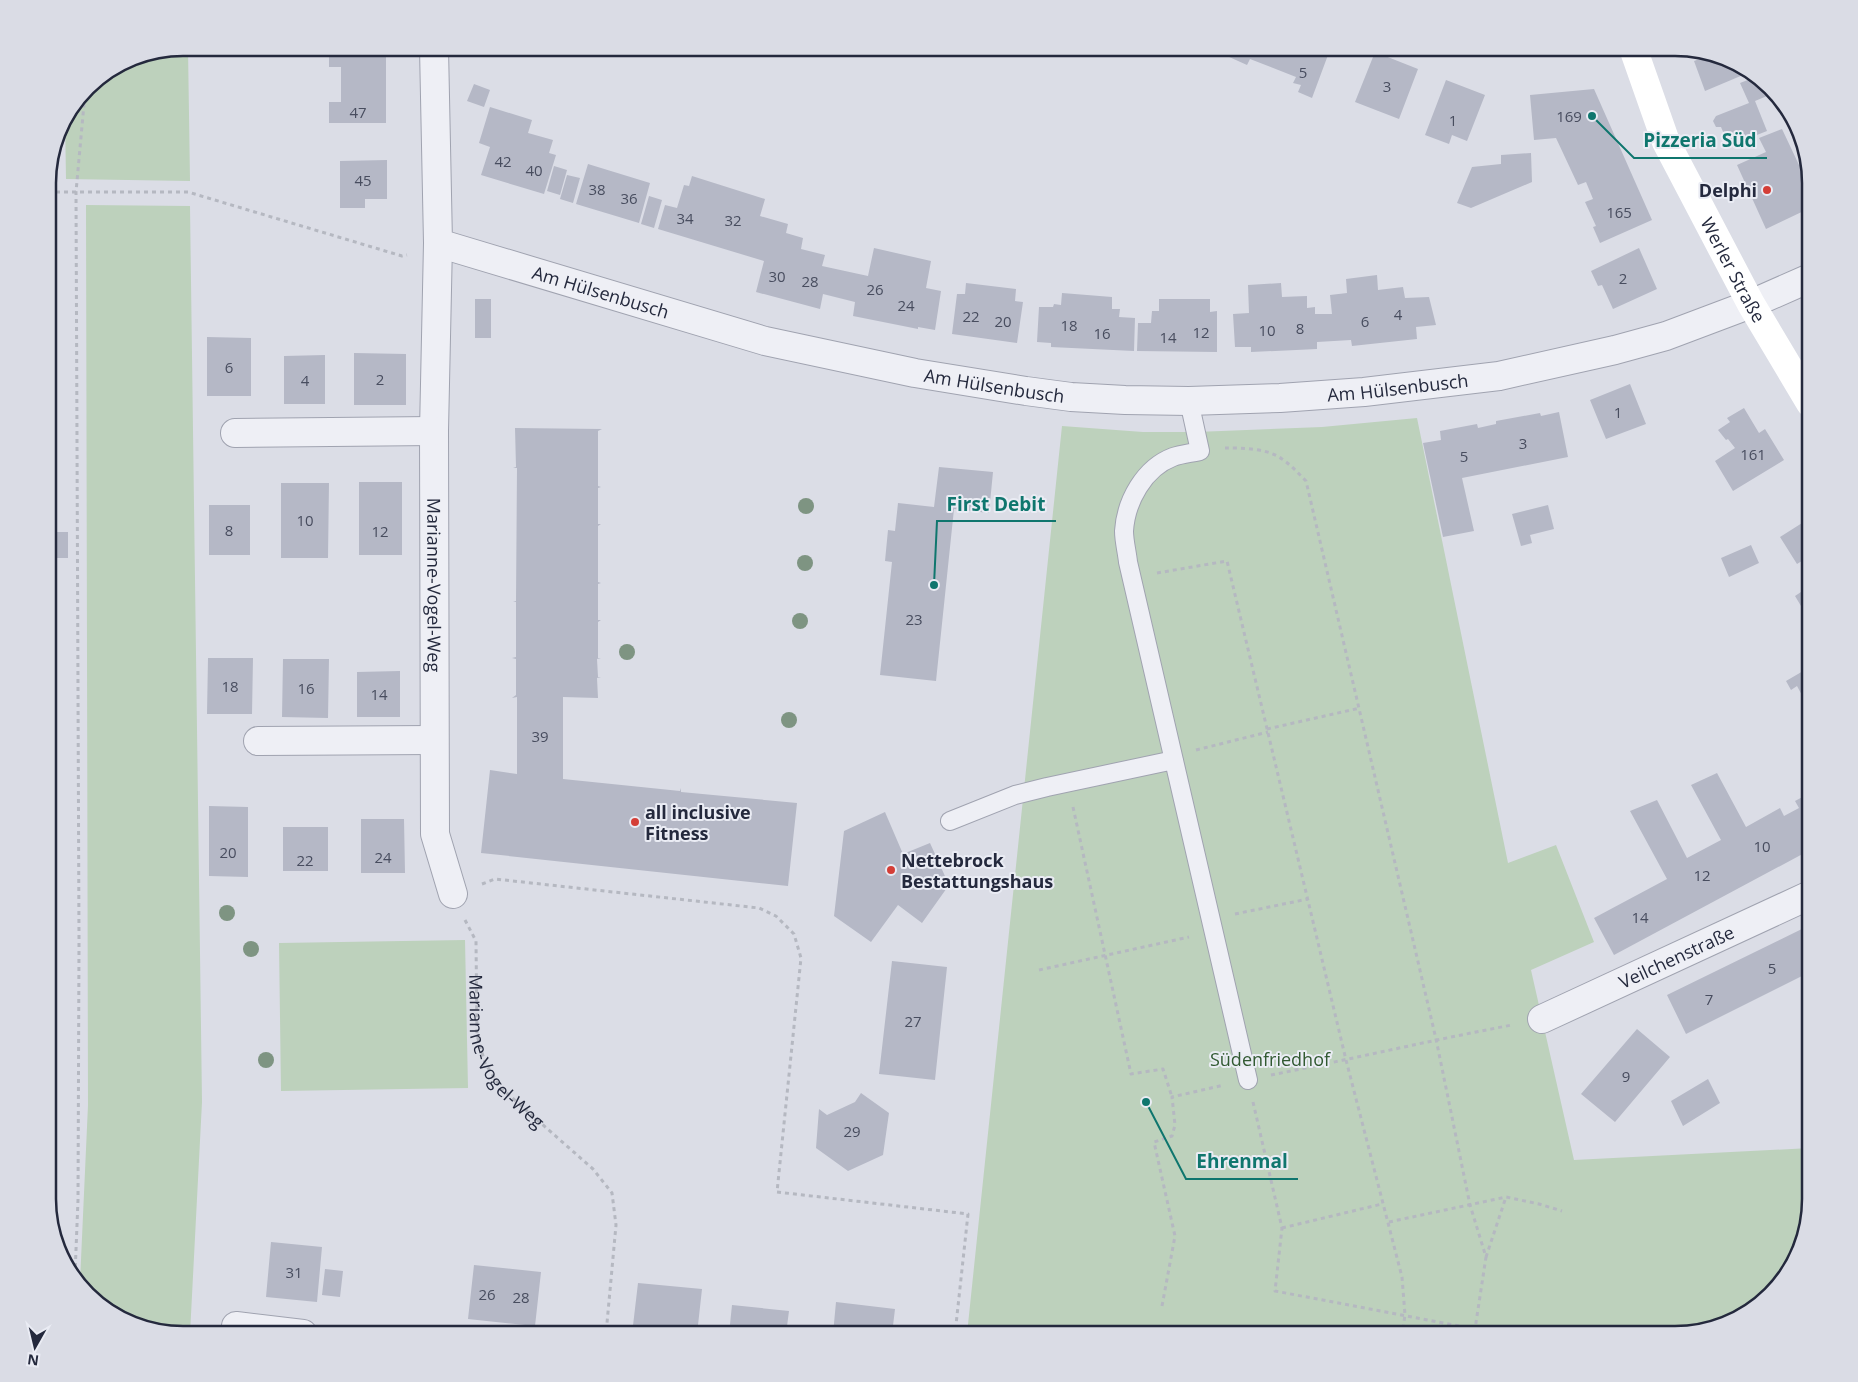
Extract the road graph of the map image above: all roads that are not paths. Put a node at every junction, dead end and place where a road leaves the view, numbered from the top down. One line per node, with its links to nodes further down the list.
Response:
1 (1636, 56): 5 (main road, Werler Straße)
2 (434, 57): 3 (street)
3 (438, 244): 7 (street, Am Hülsenbusch); 8 (street, Marianne-Vogel-Weg)
4 (1802, 282): 5 (street, Am Hülsenbusch)
5 (1751, 304): 6 (main road, Werler Straße); 7 (street, Am Hülsenbusch)
6 (1802, 390)
7 (1189, 401): 12 (lane)
8 (434, 431): 9 (street); 10 (street, Marianne-Vogel-Weg)
9 (235, 432)
10 (434, 740): 11 (street); 14 (street, Marianne-Vogel-Weg)
11 (258, 741)
12 (1174, 758): 13 (lane); 17 (lane)
13 (950, 821)
14 (453, 894)
15 (1802, 899): 16 (street, Veilchenstraße)
16 (1542, 1019)
17 (1248, 1080)

